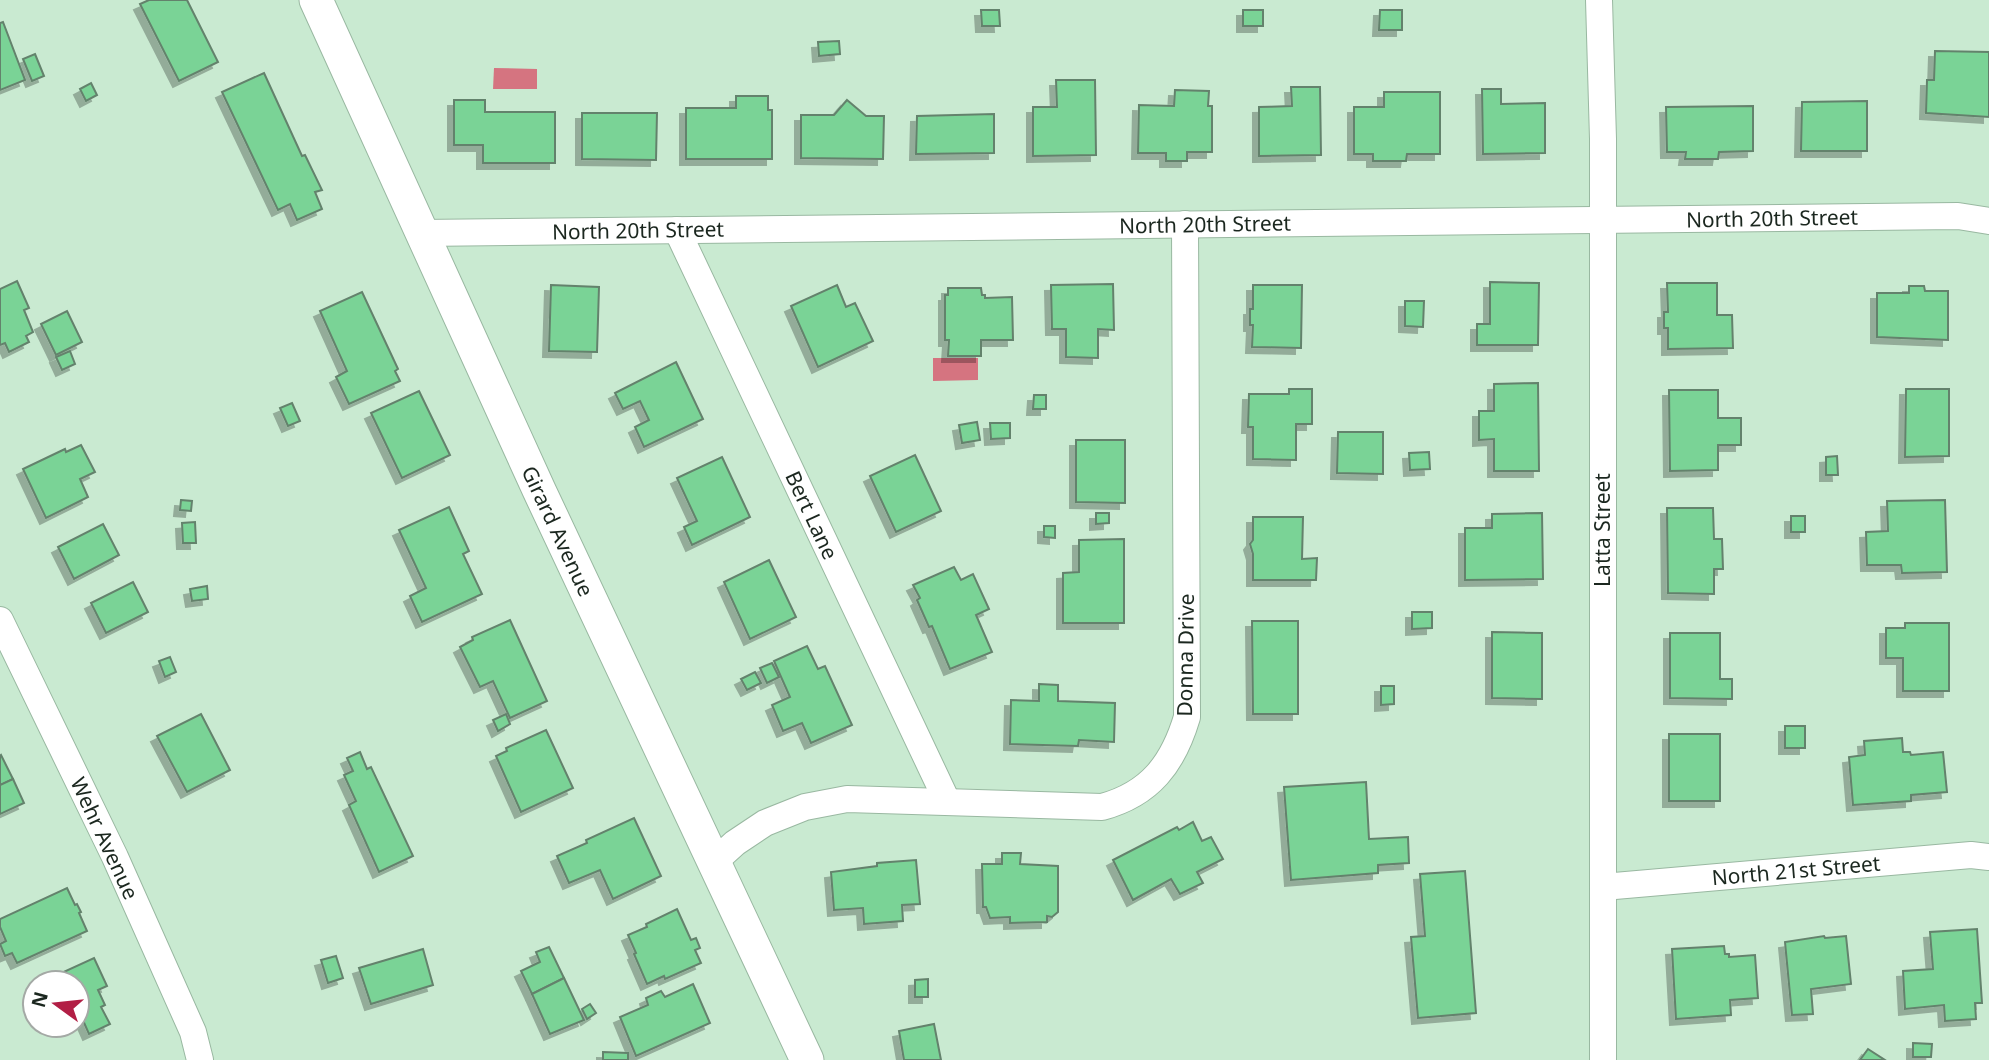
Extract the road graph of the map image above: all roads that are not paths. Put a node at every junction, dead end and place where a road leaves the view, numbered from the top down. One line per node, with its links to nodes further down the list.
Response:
1 (316, 0): 7 (street, Girard Avenue)
2 (1599, 0): 3 (street, Latta Street)
3 (1601, 220): 4 (street, North 20th Street); 5 (street, North 20th Street); 12 (street, Latta Street)
4 (1989, 221)
5 (1185, 224): 6 (street, North 20th Street); 9 (street, Donna Drive)
6 (677, 230): 7 (street, North 20th Street); 9 (street, Bert Lane)
7 (420, 233): 11 (street, Girard Avenue)
8 (0, 620): 13 (street, Wehr Avenue)
9 (947, 801): 11 (street, Donna Drive)
10 (1989, 857): 12 (street, North 21st Street)
11 (714, 862): 14 (street, Girard Avenue)
12 (1603, 887): 15 (street, Latta Street)
13 (200, 1060)
14 (807, 1060)
15 (1603, 1060)

